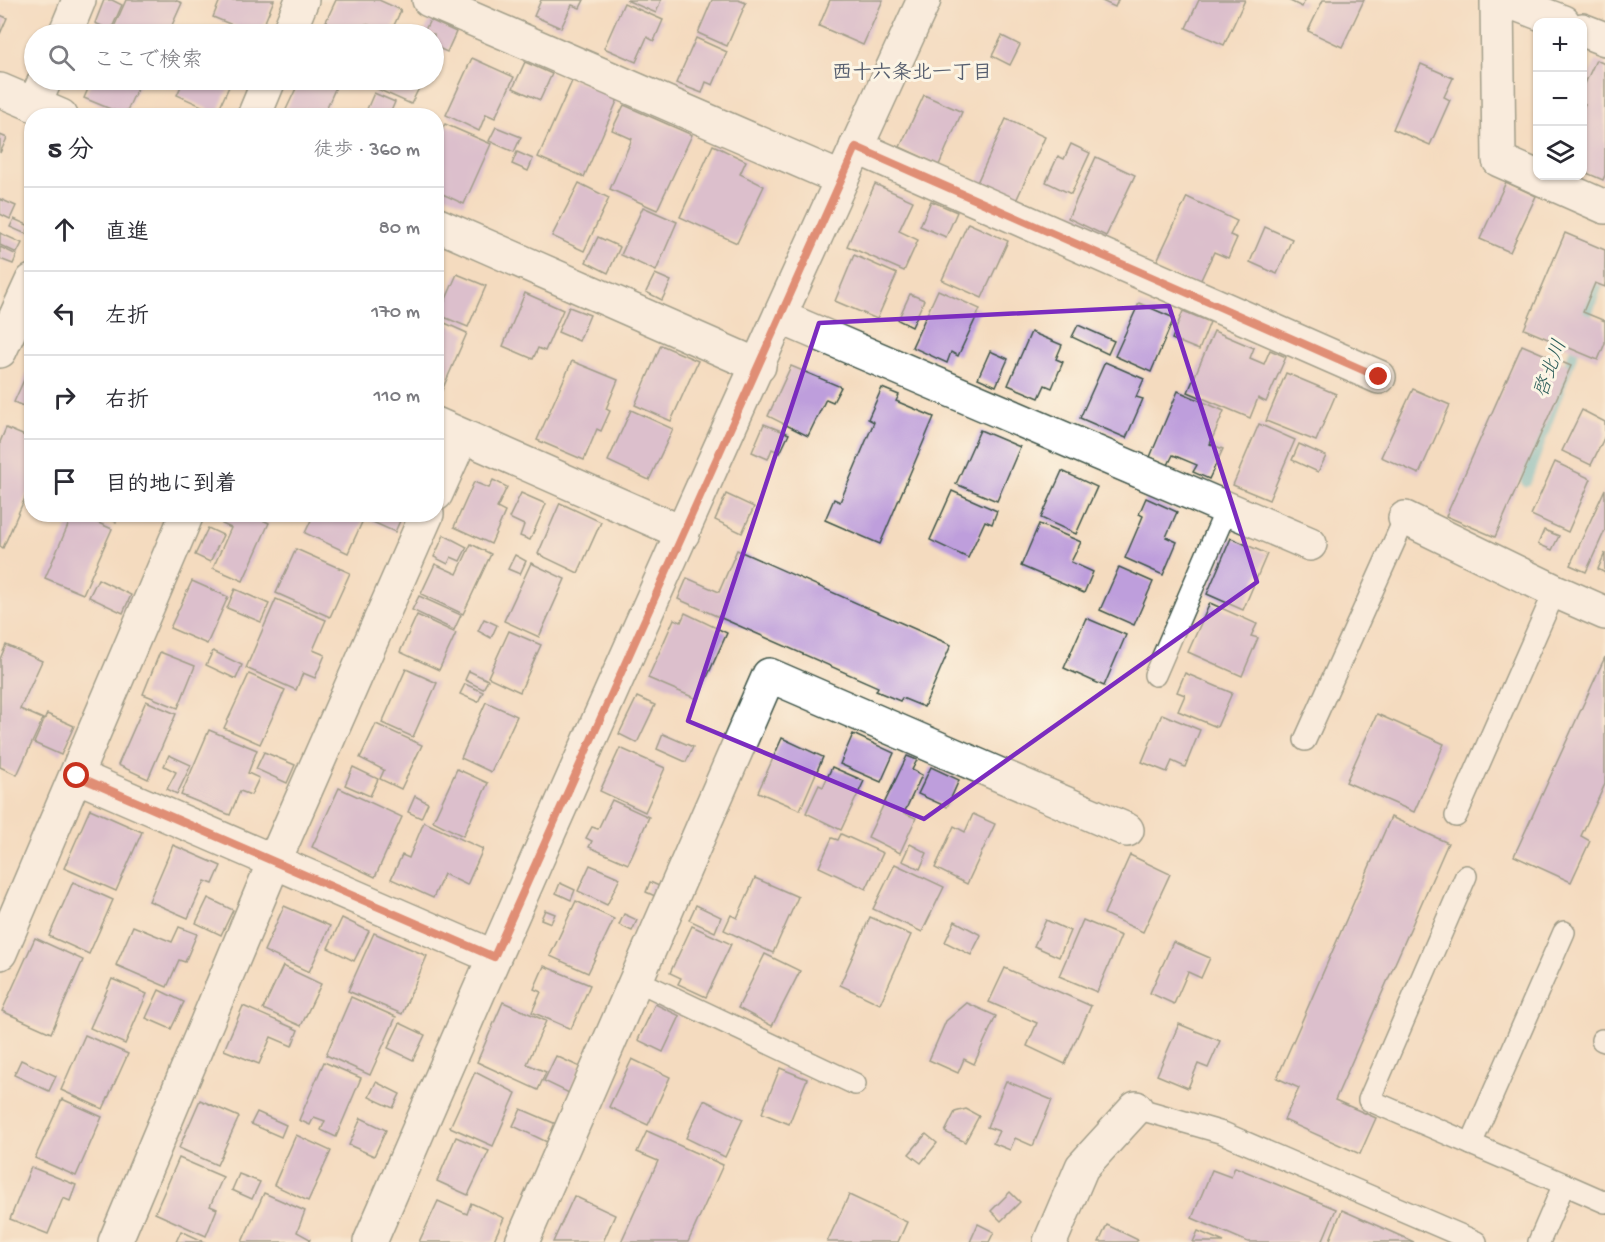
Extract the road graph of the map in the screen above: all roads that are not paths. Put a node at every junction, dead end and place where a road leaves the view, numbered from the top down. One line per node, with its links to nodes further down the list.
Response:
1 (80, 0): 8 (street)
2 (302, 0): 9 (street)
3 (429, 0): 17 (street)
4 (924, 0): 16 (street)
5 (1497, 0): 18 (street)
6 (1505, 0): 7 (street)
7 (1552, 18)
8 (69, 24)
9 (292, 24)
10 (1587, 32): 11 (street)
11 (1605, 39)
12 (0, 90): 14 (street)
13 (265, 90): 15 (street)
14 (47, 100)
15 (257, 108)
16 (856, 147): 17 (street); 24 (street)
17 (842, 179): 21 (street)
18 (1605, 207)
19 (444, 228): 23 (street)
20 (24, 298): 22 (street)
21 (780, 317): 23 (street); 27 (street)
22 (0, 351)
23 (759, 366): 31 (street)
24 (1379, 377)
25 (449, 430): 26 (street); 31 (street)
26 (444, 455)
27 (1227, 508): 32 (street); 35 (lane)
28 (1405, 518): 33 (street); 36 (lane)
29 (184, 522): 37 (street)
30 (424, 522): 40 (street)
31 (683, 533): 44 (street)
32 (1310, 544)
33 (1555, 591): 34 (street); 38 (lane)
34 (1605, 612)
35 (1155, 675)
36 (1305, 740)
37 (77, 776): 40 (street); 43 (street)
38 (1456, 816)
39 (1127, 830): 45 (street)
40 (274, 862): 44 (street); 51 (street)
41 (1466, 876): 48 (lane)
42 (1564, 932): 48 (lane)
43 (0, 953)
44 (494, 957): 52 (street)
45 (636, 980): 46 (lane); 53 (street)
46 (855, 1084)
47 (1136, 1108): 54 (street); 55 (lane)
48 (1471, 1144): 49 (lane)
49 (1564, 1184): 50 (lane); 56 (lane)
50 (1605, 1202)
51 (115, 1242)
52 (370, 1242)
53 (522, 1242)
54 (1050, 1242)
55 (1476, 1242)
56 (1539, 1242)

